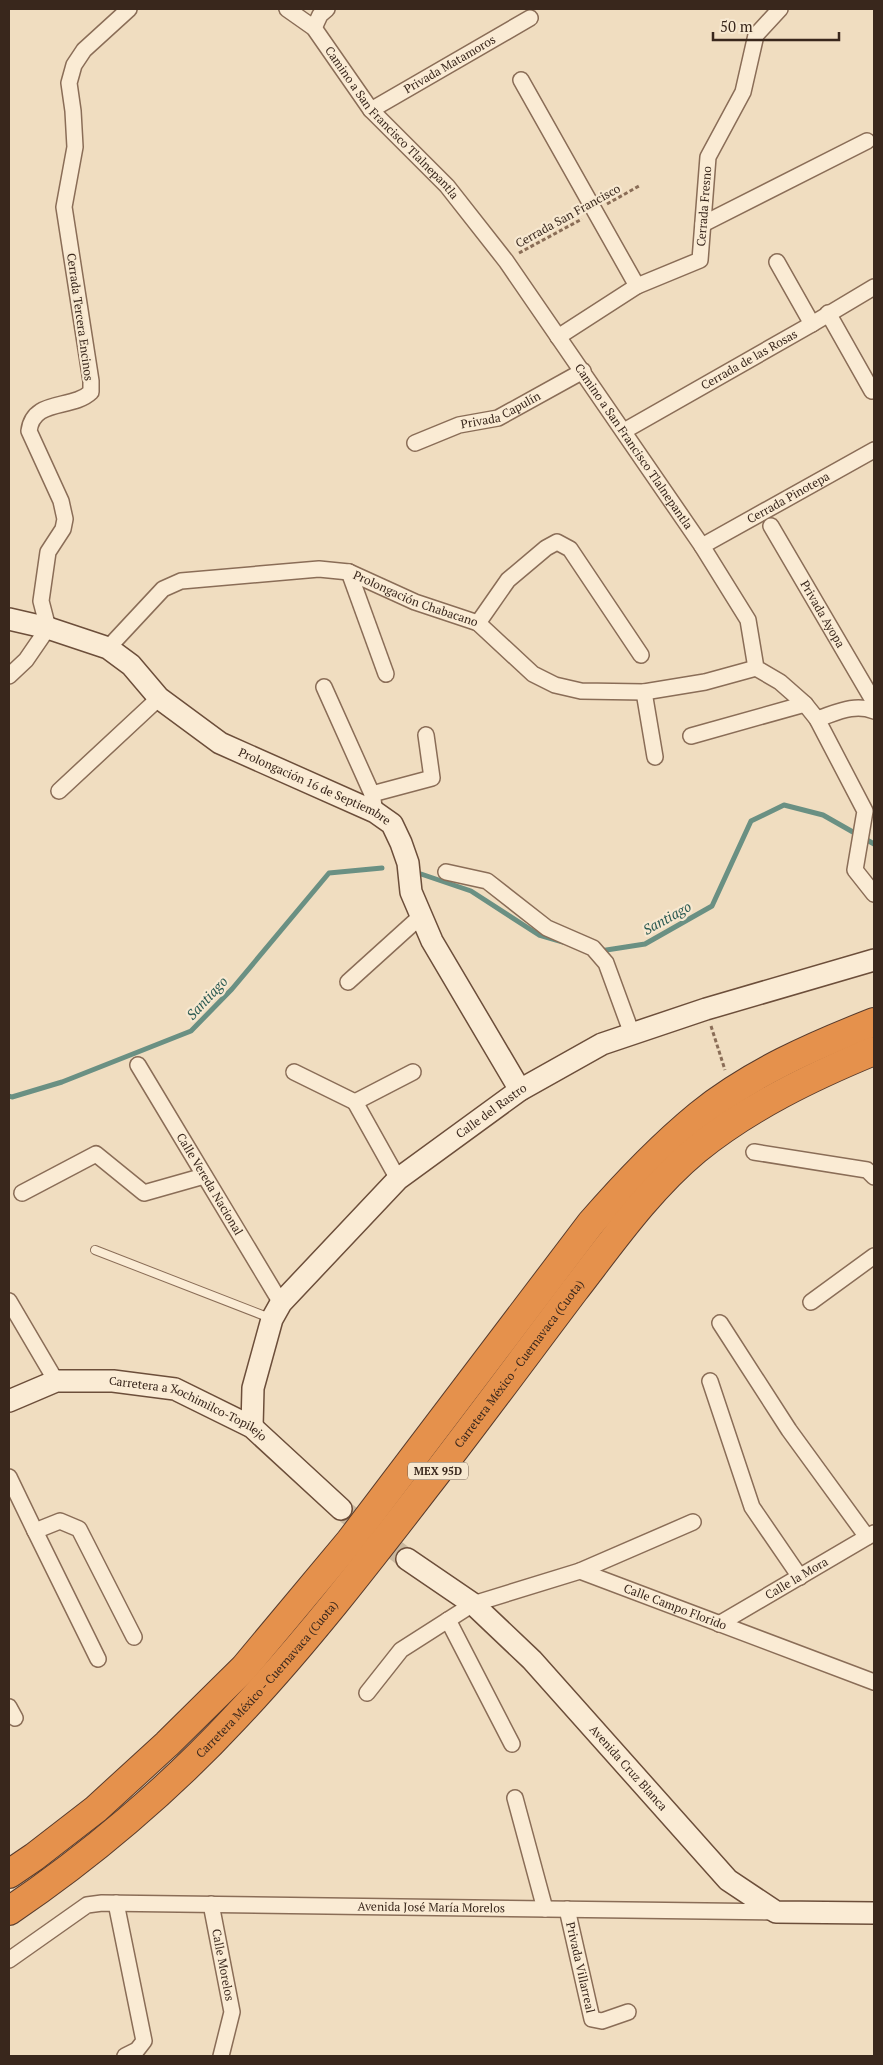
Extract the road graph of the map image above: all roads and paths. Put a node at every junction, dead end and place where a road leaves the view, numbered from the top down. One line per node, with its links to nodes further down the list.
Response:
1 (129, 9): 30 (street, Cerrada Tercera Encinos)
2 (287, 9): 6 (street)
3 (327, 9): 6 (street)
4 (780, 9): 12 (street, Cerrada Fresno)
5 (530, 18): 8 (street, Privada Matamoros)
6 (314, 28): 8 (street, Camino a San Francisco Tlalnepantla)
7 (521, 80): 11 (street)
8 (371, 110): 13 (street, Camino a San Francisco Tlalnepantla)
9 (867, 141): 12 (street)
10 (639, 186): 11 (path, Cerrada San Francisco)
11 (595, 211): 13 (path, Cerrada San Francisco); 15 (street)
12 (703, 224): 15 (street, Cerrada Fresno)
13 (506, 261): 19 (street, Camino a San Francisco Tlalnepantla)
14 (777, 262): 18 (street)
15 (637, 286): 19 (street, Cerrada Fresno)
16 (874, 287): 17 (street, Cerrada de las Rosas)
17 (828, 313): 18 (street, Cerrada de las Rosas); 21 (street)
18 (812, 324): 22 (street, Cerrada de las Rosas)
19 (558, 337): 20 (street, Camino a San Francisco Tlalnepantla)
20 (583, 371): 22 (street, Camino a San Francisco Tlalnepantla); 23 (street, Privada Capulín)
21 (872, 391)
22 (624, 431): 26 (street, Camino a San Francisco Tlalnepantla)
23 (415, 443)
24 (874, 450): 26 (street, Cerrada Pinotepa)
25 (771, 526): 39 (street, Privada Ayopa)
26 (702, 546): 33 (street, Camino a San Francisco Tlalnepantla)
27 (349, 572): 29 (street, Prolongación Chabacano); 31 (street, Prolongación Chabacano); 34 (street)
28 (9, 619): 30 (main road, Prolongación 16 de Septiembre)
29 (478, 623): 32 (street); 37 (street, Prolongación Chabacano)
30 (48, 628): 31 (main road, Prolongación 16 de Septiembre); 35 (street)
31 (108, 648): 38 (main road, Prolongación 16 de Septiembre)
32 (641, 655)
33 (756, 668): 37 (street, Prolongación Chabacano); 40 (street)
34 (386, 674)
35 (9, 676)
36 (324, 687): 47 (street)
37 (644, 692): 45 (street)
38 (159, 698): 46 (street); 47 (main road, Prolongación 16 de Septiembre)
39 (874, 702)
40 (804, 704): 42 (street); 44 (street)
41 (874, 711): 42 (street)
42 (817, 719): 49 (street)
43 (426, 735): 47 (street)
44 (691, 736)
45 (655, 758)
46 (59, 792)
47 (373, 803): 50 (main road, Prolongación 16 de Septiembre)
48 (446, 872): 55 (street)
49 (874, 894)
50 (420, 916): 52 (street); 61 (main road, Prolongación 16 de Septiembre)
51 (874, 960): 53 (main road, Calle del Rastro)
52 (348, 982)
53 (706, 1009): 55 (main road, Calle del Rastro); 60 (path)
54 (874, 1022): 95 (highway, Carretera México - Cuernavaca (Cuota) / MEX 95D)
55 (632, 1034): 61 (main road, Calle del Rastro)
56 (874, 1051): 100 (highway, Carretera México - Cuernavaca (Cuota) / MEX 95D)
57 (138, 1065): 64 (street, Calle Vereda Nacional)
58 (294, 1072): 62 (street)
59 (412, 1072): 62 (street)
60 (726, 1074)
61 (520, 1090): 66 (main road, Calle del Rastro)
62 (355, 1102): 66 (street)
63 (754, 1152): 65 (street)
64 (204, 1176): 67 (street); 72 (street, Calle Vereda Nacional)
65 (874, 1177)
66 (398, 1179): 72 (main road, Calle del Rastro)
67 (22, 1193)
68 (95, 1250): 72 (lane)
69 (874, 1256): 71 (street)
70 (9, 1301): 74 (street)
71 (811, 1302)
72 (277, 1311): 77 (main road, Calle del Rastro)
73 (720, 1323): 82 (street)
74 (56, 1381): 76 (main road, Carretera a Xochimilco-Topilejo); 77 (main road, Carretera a Xochimilco-Topilejo)
75 (710, 1381): 85 (street)
76 (9, 1401)
77 (252, 1427): 79 (main road, Carretera a Xochimilco-Topilejo)
78 (9, 1477): 81 (street)
79 (341, 1509)
80 (693, 1522): 84 (street)
81 (35, 1530): 89 (street); 90 (street)
82 (871, 1535): 85 (street, Calle la Mora)
83 (407, 1559): 86 (main road, Avenida Cruz Blanca)
84 (580, 1571): 86 (street); 88 (street, Calle Campo Florido)
85 (800, 1577): 88 (street, Calle la Mora)
86 (473, 1604): 87 (street); 101 (main road, Avenida Cruz Blanca)
87 (448, 1620): 92 (street); 93 (street)
88 (719, 1624): 91 (street, Calle Campo Florido)
89 (134, 1638)
90 (98, 1659)
91 (874, 1682)
92 (367, 1693)
93 (512, 1744)
94 (515, 1798): 98 (street)
95 (9, 1874)
96 (116, 1903): 97 (street, Avenida José María Morelos); 103 (street, Avenida José María Morelos); 105 (street)
97 (211, 1904): 98 (street, Avenida José María Morelos); 106 (street, Calle Morelos)
98 (545, 1909): 99 (street, Avenida José María Morelos)
99 (567, 1909): 101 (street, Avenida José María Morelos); 104 (street, Privada Villarreal)
100 (9, 1911)
101 (776, 1912): 102 (main road)
102 (874, 1913)
103 (9, 1960)
104 (628, 2012)
105 (125, 2056)
106 (221, 2056)

